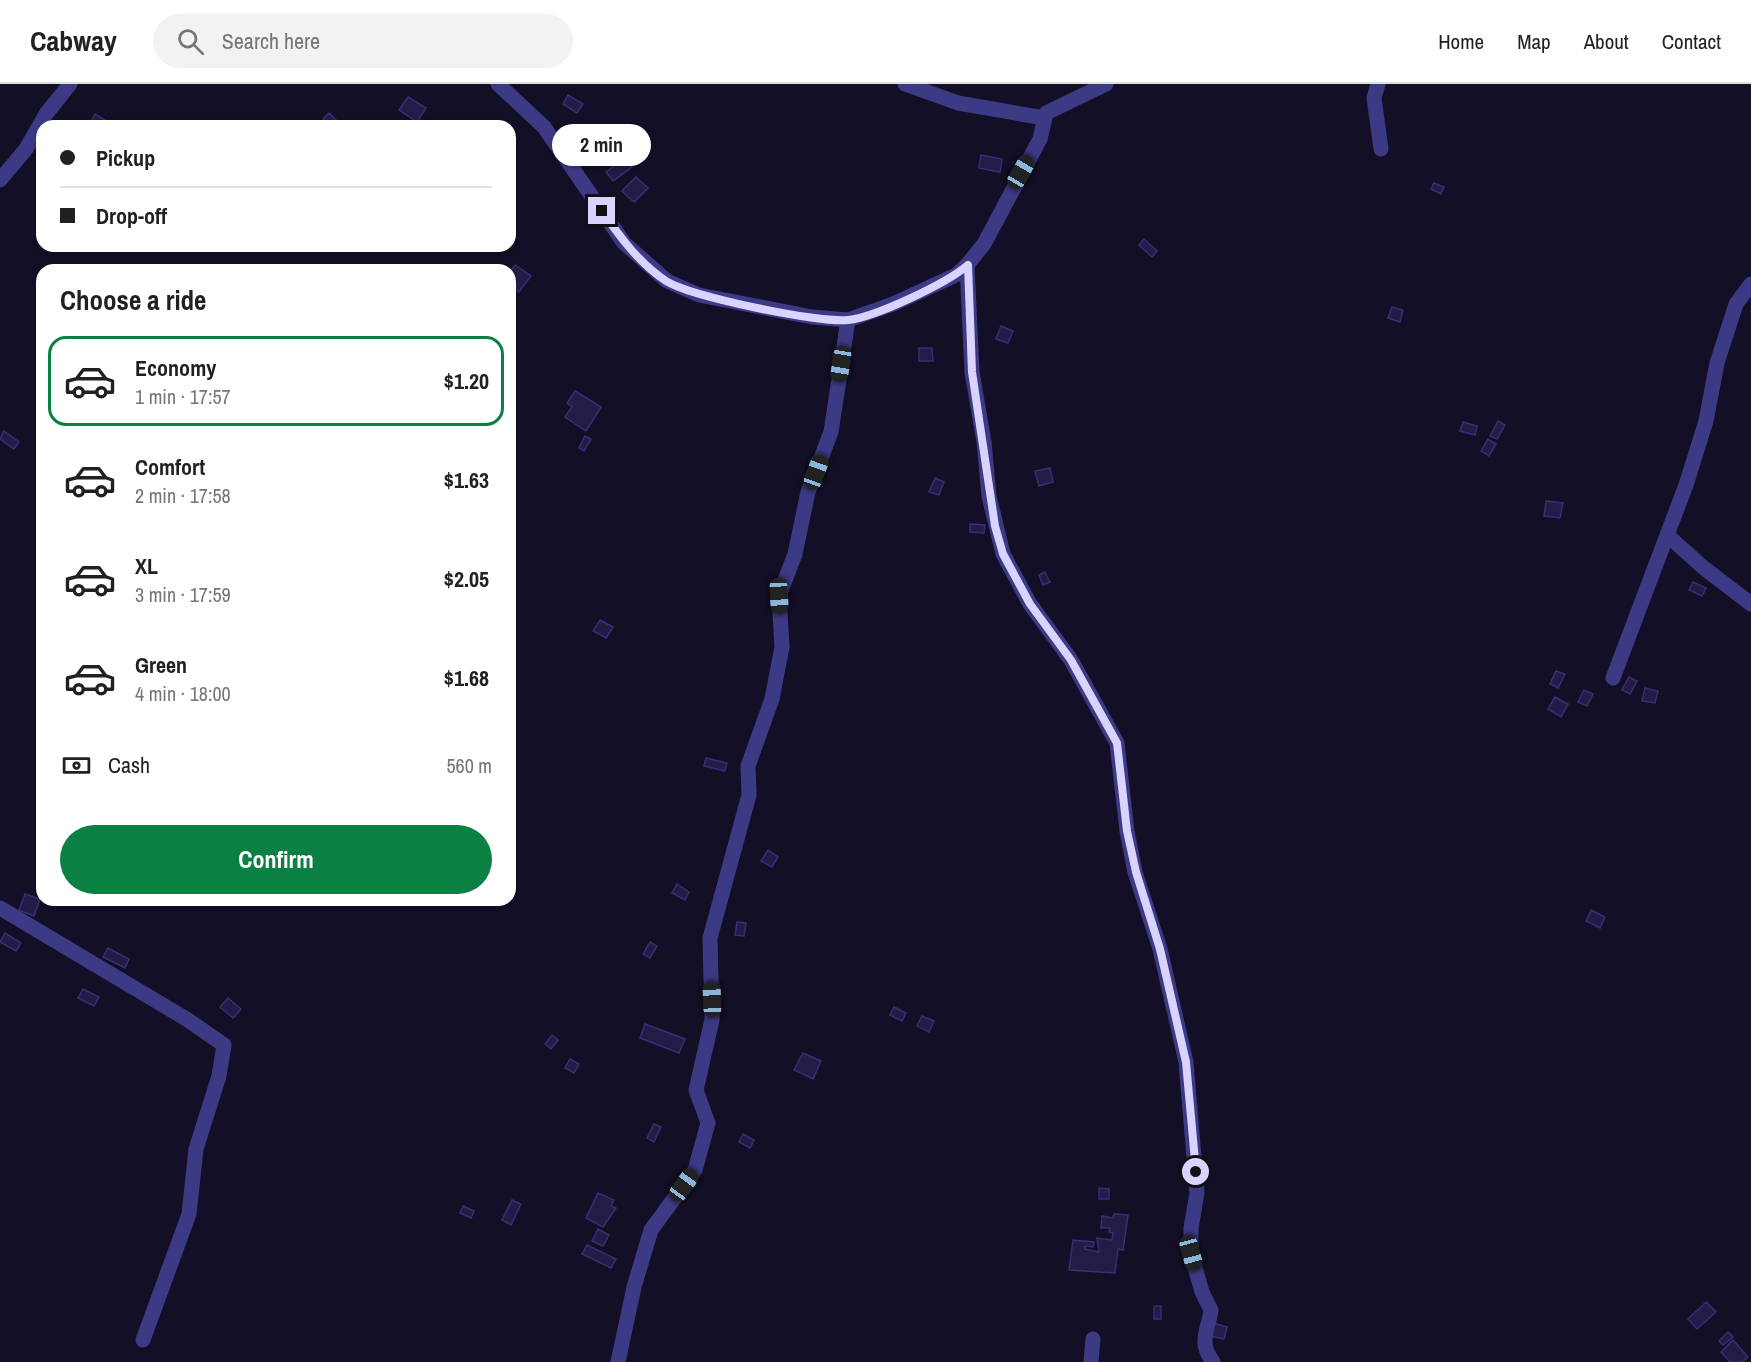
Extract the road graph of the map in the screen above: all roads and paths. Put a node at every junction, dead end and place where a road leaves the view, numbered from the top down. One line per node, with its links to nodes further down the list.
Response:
1 (69, 84): 7 (street)
2 (498, 84): 13 (street)
3 (905, 84): 6 (street)
4 (1107, 84): 6 (street)
5 (1377, 84): 9 (street)
6 (1044, 118): 11 (street)
7 (43, 120)
8 (36, 132): 10 (street)
9 (1381, 149)
10 (0, 180)
11 (968, 265): 13 (street); 22 (street)
12 (1751, 284): 14 (street)
13 (849, 320): 20 (street)
14 (1667, 536): 15 (street); 16 (street)
15 (1751, 604)
16 (1613, 678)
17 (0, 908): 19 (street)
18 (1093, 1339): 21 (street)
19 (144, 1340)
20 (618, 1362)
21 (1091, 1362)
22 (1213, 1362)

